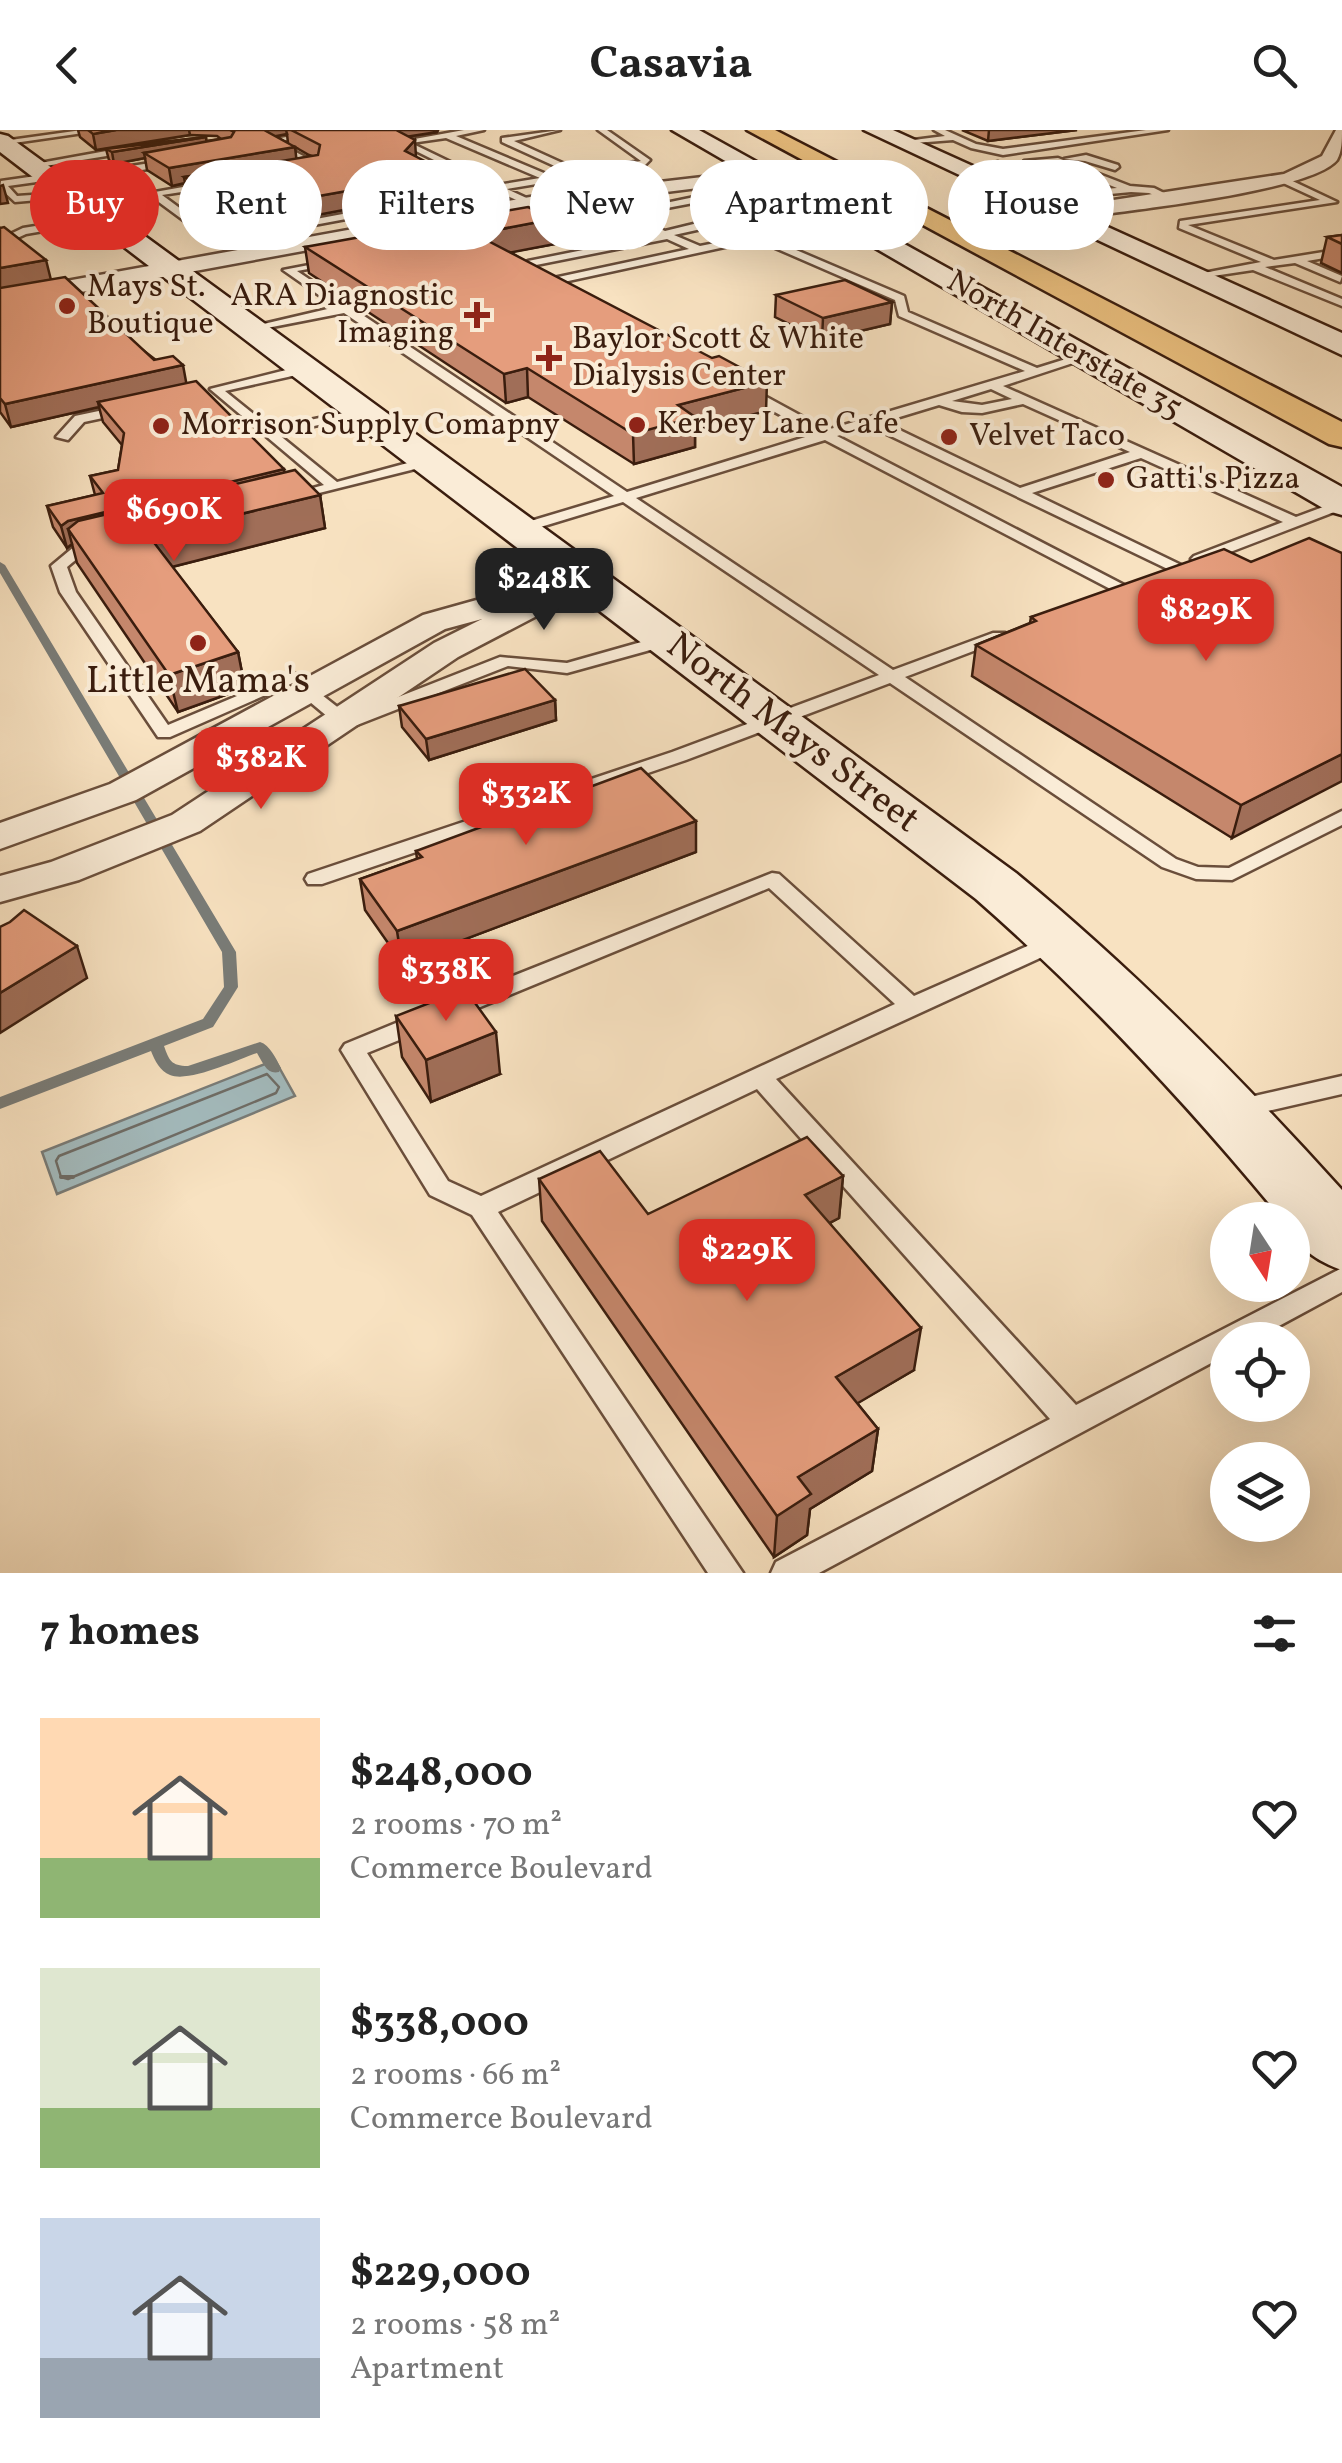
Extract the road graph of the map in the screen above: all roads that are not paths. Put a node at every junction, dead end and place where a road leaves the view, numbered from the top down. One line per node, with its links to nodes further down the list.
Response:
1 (100, 130): 19 (lane)
2 (342, 130): 14 (lane)
3 (480, 130): 15 (lane)
4 (556, 130): 23 (lane)
5 (602, 130): 24 (lane)
6 (682, 130): 25 (main road, North Interstate 35)
7 (758, 130): 92 (highway)
8 (801, 130): 73 (highway)
9 (875, 130): 17 (main road)
10 (938, 130): 16 (lane)
11 (1164, 130): 16 (lane)
12 (253, 133): 14 (lane)
13 (1342, 133): 34 (street)
14 (269, 134): 21 (lane)
15 (446, 135): 22 (lane); 31 (lane)
16 (950, 138): 17 (lane)
17 (902, 142): 30 (main road)
18 (151, 147): 20 (lane)
19 (57, 160)
20 (97, 160)
21 (307, 160)
22 (440, 160)
23 (549, 160)
24 (646, 160)
25 (736, 160)
26 (1055, 160): 27 (lane)
27 (1093, 160)
28 (174, 162): 29 (lane)
29 (159, 163)
30 (948, 163)
31 (530, 171)
32 (1342, 174): 36 (street)
33 (1136, 175): 38 (lane)
34 (1284, 180): 36 (lane); 42 (street)
35 (1114, 184): 37 (lane)
36 (1305, 187): 44 (lane); 46 (street)
37 (1130, 190): 38 (lane); 39 (lane)
38 (1151, 190): 42 (lane)
39 (1114, 192)
40 (510, 194): 45 (lane)
41 (30, 198): 54 (lane)
42 (1172, 199): 46 (street); 48 (street)
43 (670, 201): 52 (lane)
44 (1330, 201): 47 (lane); 67 (lane)
45 (530, 203): 55 (street)
46 (1192, 207): 49 (street)
47 (1342, 208)
48 (1114, 210)
49 (1114, 215)
50 (530, 223): 51 (lane)
51 (514, 227)
52 (670, 234)
53 (1114, 239): 70 (main road)
54 (0, 242)
55 (322, 242)
56 (146, 250): 69 (main road, North Mays Street)
57 (279, 250): 69 (street)
58 (594, 250): 72 (lane)
59 (700, 250): 72 (lane)
60 (789, 250): 64 (lane)
61 (811, 250): 64 (lane)
62 (894, 250): 80 (main road, North Interstate 35)
63 (1342, 252): 66 (lane)
64 (808, 258): 82 (lane)
65 (344, 260): 77 (lane)
66 (1295, 260): 67 (lane); 71 (lane)
67 (1272, 263): 68 (lane)
68 (1253, 266): 70 (lane); 76 (lane)
69 (176, 270): 74 (street); 78 (main road, North Mays Street)
70 (1193, 276): 79 (main road)
71 (1340, 279)
72 (549, 282): 75 (lane)
73 (1115, 285)
74 (0, 300)
75 (582, 300)
76 (1342, 303)
77 (345, 308): 78 (lane); 98 (lane)
78 (252, 328): 81 (main road, North Mays Street)
79 (1342, 345)
80 (1082, 358): 82 (lane); 100 (main road, North Interstate 35)
81 (306, 368): 88 (main road, North Mays Street); 90 (lane)
82 (1036, 372): 84 (lane)
83 (732, 383): 91 (lane)
84 (992, 385): 85 (lane); 86 (lane)
85 (1024, 400): 86 (lane); 94 (lane)
86 (940, 401): 89 (lane)
87 (134, 407): 93 (lane)
88 (363, 411): 90 (lane); 95 (main road, North Mays Street)
89 (870, 421): 91 (lane); 97 (lane)
90 (269, 432): 96 (lane)
91 (826, 435): 98 (lane); 108 (lane)
92 (1342, 436)
93 (64, 437)
94 (1142, 453): 97 (lane); 101 (lane)
95 (430, 461): 96 (lane); 102 (main road, North Mays Street)
96 (334, 487): 99 (lane)
97 (1018, 493): 104 (lane)
98 (628, 496): 102 (lane); 112 (lane)
99 (279, 501)
100 (1342, 503): 101 (lane)
101 (1296, 522): 104 (lane)
102 (519, 529): 106 (main road, North Mays Street)
103 (116, 541): 113 (lane)
104 (1176, 568): 105 (lane)
105 (1157, 575)
106 (583, 578): 111 (main road, North Mays Street); 113 (street); 114 (street)
107 (1138, 582): 108 (lane)
108 (1120, 589): 109 (lane)
109 (1098, 598)
110 (1009, 632): 112 (lane)
111 (666, 640): 114 (lane); 115 (main road, North Mays Street)
112 (895, 678): 115 (lane); 116 (lane)
113 (301, 685): 114 (lane); 117 (street)
114 (340, 718): 119 (street)
115 (776, 721): 118 (lane); 120 (main road, North Mays Street)
116 (1342, 818)
117 (0, 837)
118 (314, 879)
119 (0, 889)
120 (1060, 940): 121 (lane); 124 (main road, North Mays Street)
121 (911, 1006): 122 (lane); 125 (lane)
122 (760, 1077): 125 (lane); 128 (lane)
123 (1342, 1085): 124 (lane)
124 (1231, 1111): 126 (main road, North Mays Street)
125 (482, 1208): 129 (lane)
126 (1342, 1240)
127 (1342, 1280): 128 (lane)
128 (1073, 1423): 130 (lane)
129 (727, 1573)
130 (787, 1573)

